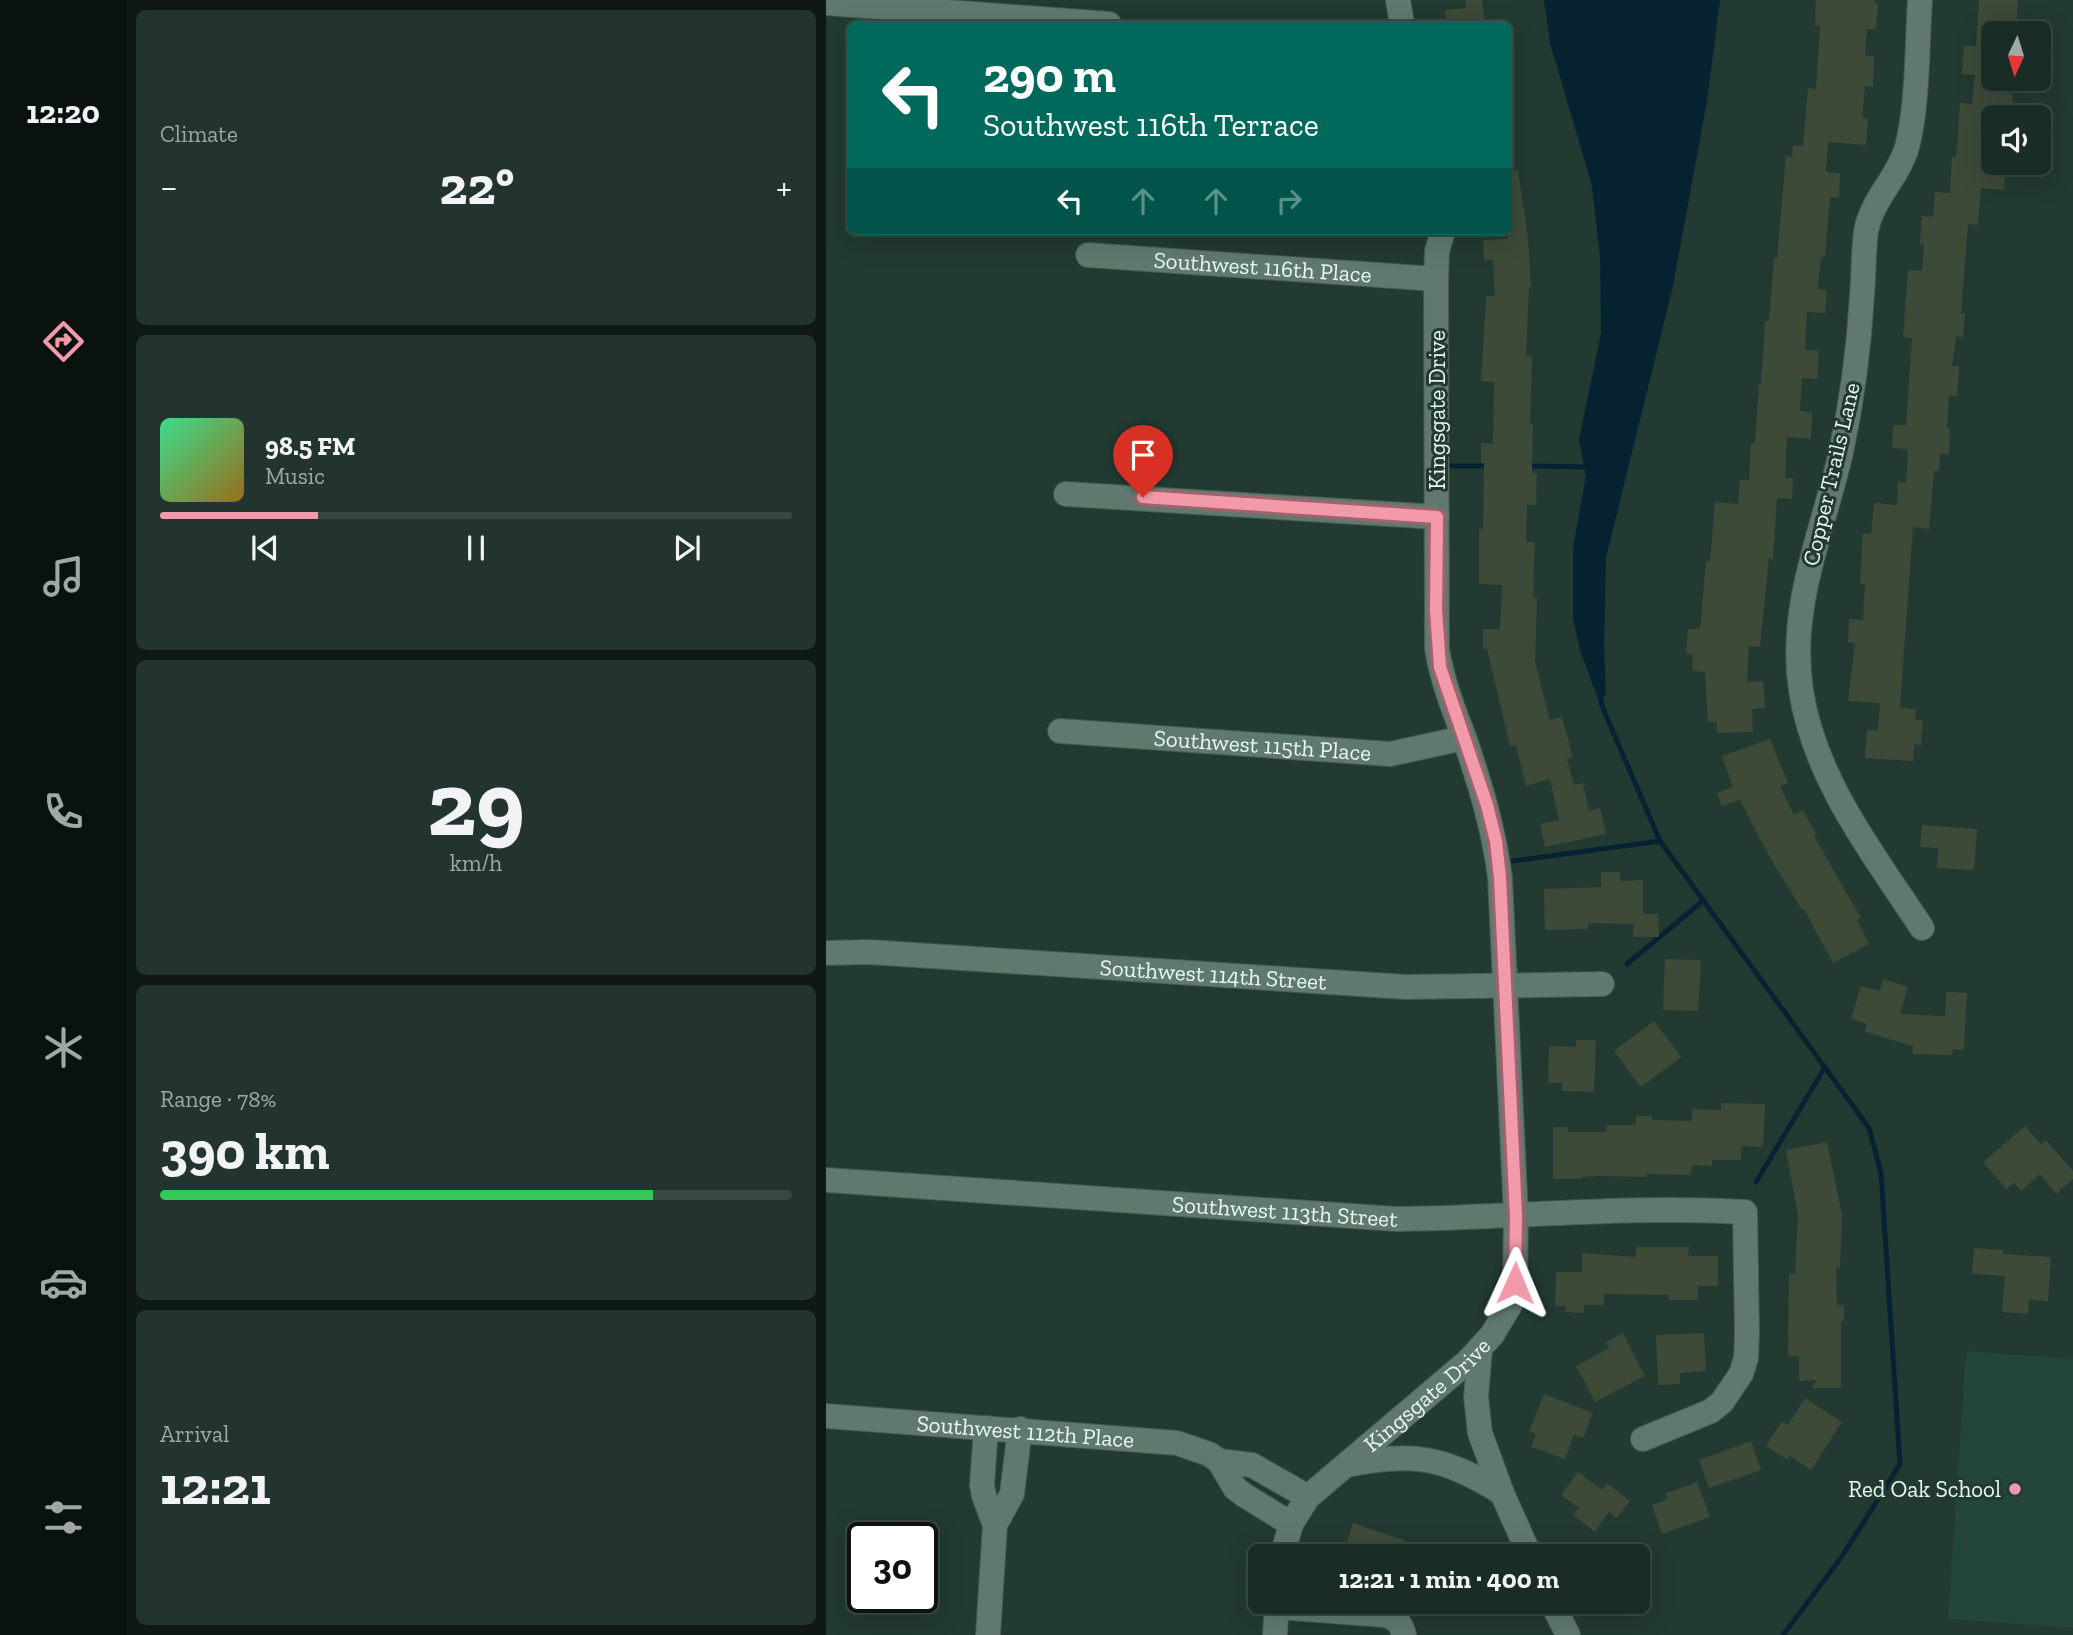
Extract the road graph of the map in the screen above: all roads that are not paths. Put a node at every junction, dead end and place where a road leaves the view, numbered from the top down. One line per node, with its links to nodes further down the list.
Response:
1 (1398, 0): 5 (street)
2 (1920, 0): 13 (street, Copper Trails Lane)
3 (826, 3): 4 (street)
4 (1069, 21)
5 (1402, 21)
6 (1435, 238): 8 (street, Kingsgate Drive)
7 (1088, 255): 8 (street, Southwest 116th Place)
8 (1436, 279): 10 (street, Kingsgate Drive)
9 (1066, 494): 10 (street)
10 (1437, 517): 12 (street, Kingsgate Drive)
11 (1060, 730): 12 (street, Southwest 115th Place)
12 (1464, 737): 16 (street, Kingsgate Drive)
13 (1922, 928)
14 (826, 953): 16 (street, Southwest 114th Street)
15 (1602, 984): 16 (street, Southwest 114th Street)
16 (1506, 986): 18 (street, Kingsgate Drive)
17 (826, 1180): 18 (street, Southwest 113th Street)
18 (1516, 1216): 19 (street, Kingsgate Drive); 23 (street, Southwest 113th Street)
19 (1480, 1350): 25 (street, Kingsgate Drive); 26 (street)
20 (826, 1416): 21 (street, Southwest 112th Place)
21 (986, 1428): 22 (street, Southwest 112th Place); 29 (street)
22 (1020, 1429): 24 (street, Southwest 112th Place); 29 (street)
23 (1643, 1439)
24 (1219, 1461): 27 (street, Southwest 112th Place); 28 (street)
25 (1346, 1465): 26 (street); 27 (street, Kingsgate Drive)
26 (1502, 1493): 31 (street)
27 (1308, 1497): 28 (street, Kingsgate Drive)
28 (1292, 1524): 30 (street, Kingsgate Drive)
29 (995, 1525): 35 (street)
30 (1286, 1544)
31 (1525, 1544)
32 (1276, 1614): 36 (street)
33 (1375, 1614): 37 (street)
34 (1557, 1614): 38 (street)
35 (988, 1635)
36 (1275, 1635)
37 (1404, 1635)
38 (1568, 1635)

